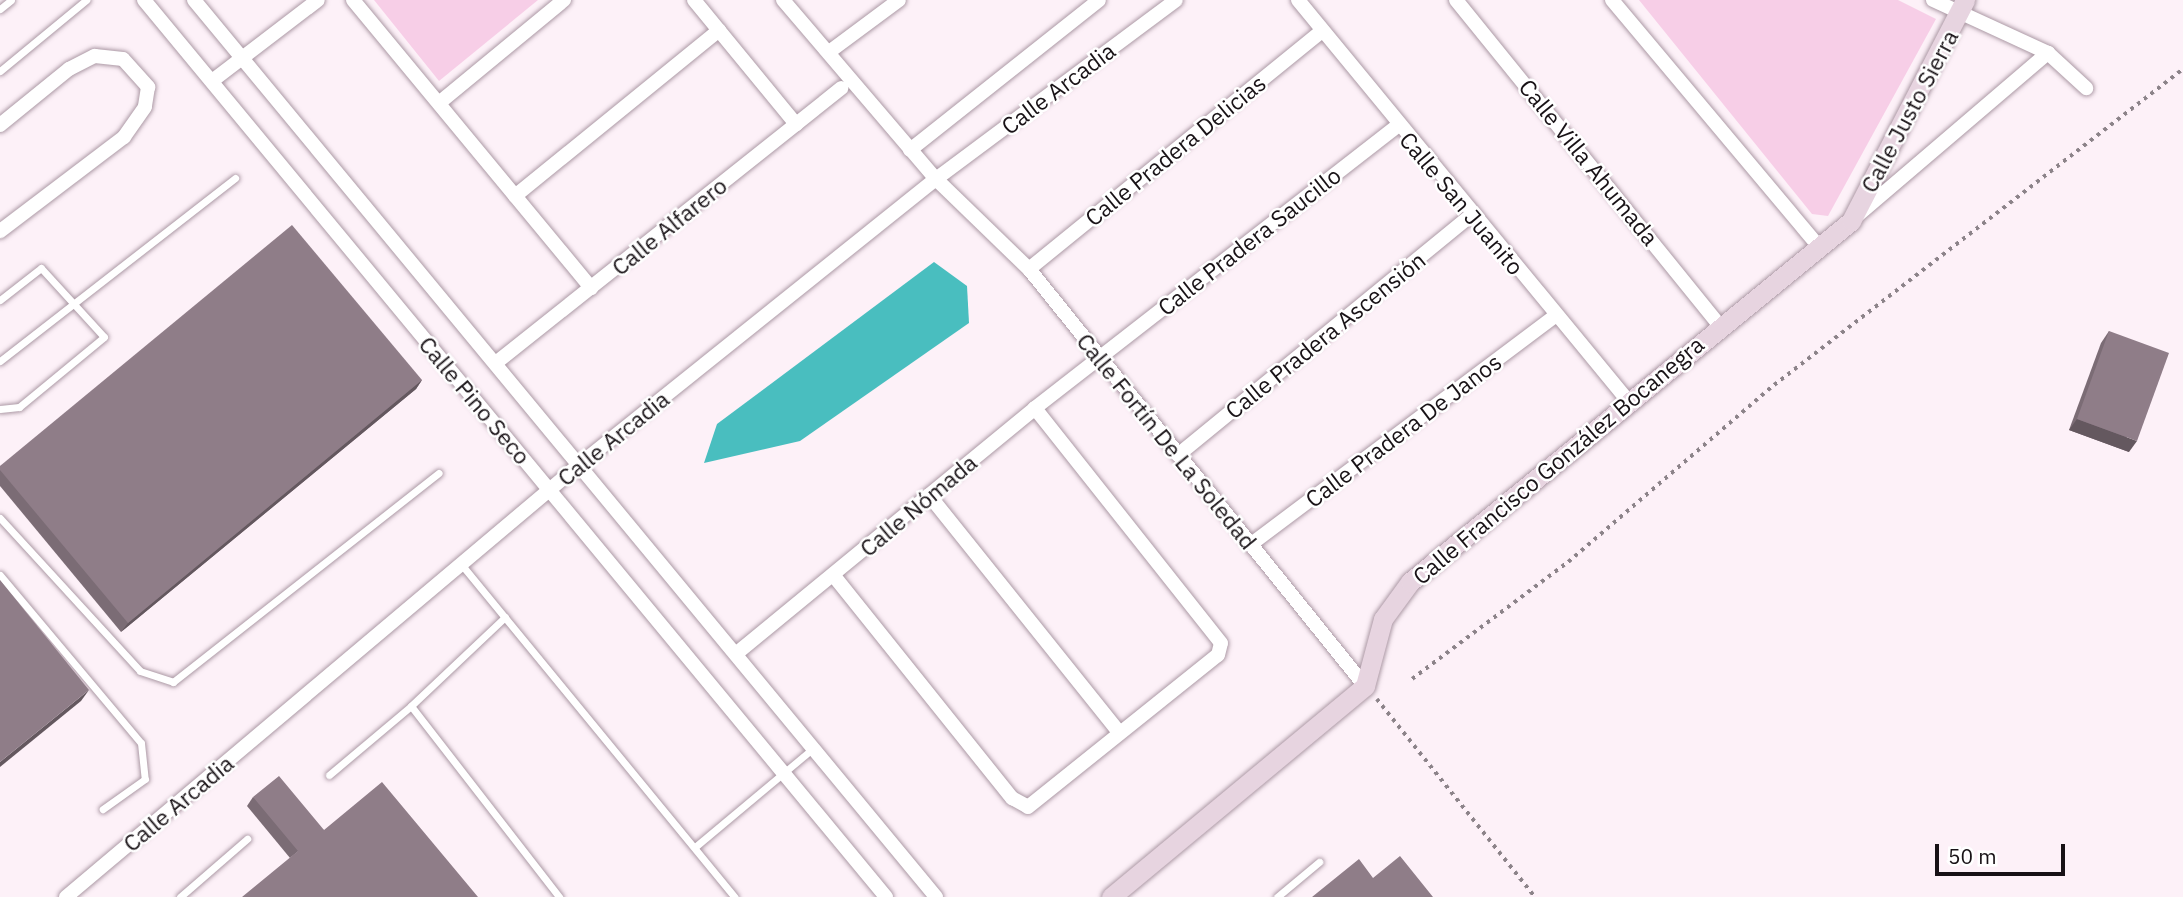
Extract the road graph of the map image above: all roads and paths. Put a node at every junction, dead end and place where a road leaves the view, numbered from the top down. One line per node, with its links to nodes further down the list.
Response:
1 (11, 0): 18 (lane)
2 (86, 0): 25 (lane)
3 (144, 0): 26 (street, Calle Pino Seco)
4 (194, 0): 23 (street, Calle Pino Seco)
5 (318, 0): 23 (street)
6 (353, 0): 29 (street)
7 (564, 0): 29 (street)
8 (694, 0): 19 (street)
9 (783, 0): 21 (street, Calle Fortín De La Soledad)
10 (899, 0): 21 (street)
11 (1099, 0): 33 (street)
12 (1176, 0): 35 (street, Calle Arcadia)
13 (1298, 0): 20 (street, Calle San Juanito)
14 (1456, 0): 46 (street, Calle Villa Ahumada)
15 (1612, 0): 40 (street)
16 (1933, 0): 17 (street)
17 (1963, 7): 22 (street); 38 (street, Calle Justo Sierra)
18 (0, 9)
19 (719, 30): 30 (street); 36 (street)
20 (1322, 31): 32 (street, Calle San Juanito); 41 (street, Calle Pradera Delicias)
21 (829, 52): 33 (street, Calle Fortín De La Soledad)
22 (2048, 53): 28 (street); 38 (street, Calle Francisco González Bocanegra)
23 (244, 58): 26 (street); 49 (street, Calle Pino Seco)
24 (2183, 69): 65 (path)
25 (0, 71)
26 (212, 81): 56 (street, Calle Pino Seco)
27 (841, 88): 30 (street, Calle Alfarero)
28 (2086, 88)
29 (439, 103): 36 (street)
30 (796, 124): 42 (street, Calle Alfarero)
31 (0, 125): 39 (street)
32 (1398, 125): 37 (street, Calle San Juanito); 47 (street, Calle Pradera Saucillo)
33 (910, 150): 35 (street, Calle Fortín De La Soledad)
34 (235, 178): 44 (lane)
35 (936, 179): 41 (street, Calle Fortín De La Soledad); 54 (street, Calle Arcadia)
36 (515, 196): 42 (street)
37 (1472, 214): 45 (street, Calle San Juanito); 53 (street, Calle Pradera Ascensión)
38 (1851, 221): 40 (street, Calle Francisco González Bocanegra)
39 (0, 231)
40 (1819, 247): 46 (street, Calle Francisco González Bocanegra)
41 (1029, 269): 47 (street, Calle Fortín De La Soledad)
42 (591, 288): 49 (street, Calle Alfarero)
43 (0, 300): 44 (lane)
44 (76, 302): 48 (lane); 51 (lane)
45 (1555, 316): 50 (street, Calle San Juanito); 59 (street, Calle Pradera De Janos)
46 (1720, 326): 50 (street, Calle Francisco González Bocanegra)
47 (1100, 356): 52 (street, Calle Nómada); 53 (street, Calle Fortín De La Soledad)
48 (0, 360)
49 (497, 362): 54 (street, Calle Pino Seco)
50 (1629, 402): 66 (street, Calle Francisco González Bocanegra)
51 (0, 408)
52 (1035, 408): 57 (street, Calle Nómada); 68 (street)
53 (1178, 455): 59 (street, Calle Fortín De La Soledad)
54 (580, 464): 56 (street, Calle Arcadia); 64 (street, Calle Pino Seco)
55 (439, 473): 58 (lane)
56 (550, 490): 60 (street, Calle Arcadia); 71 (street, Calle Pino Seco)
57 (929, 495): 62 (street, Calle Nómada); 68 (street)
58 (0, 519)
59 (1250, 545): 66 (street, Calle Fortín De La Soledad)
60 (461, 564): 63 (lane); 76 (street, Calle Arcadia)
61 (0, 575): 72 (lane)
62 (834, 576): 64 (street, Calle Nómada); 68 (street)
63 (505, 617): 67 (lane); 74 (lane)
64 (737, 653): 69 (street, Calle Pino Seco)
65 (1412, 679)
66 (1365, 686): 82 (street); 84 (path)
67 (411, 706): 70 (lane); 78 (lane)
68 (1119, 732)
69 (811, 750): 71 (lane); 81 (street, Calle Pino Seco)
70 (329, 775)
71 (786, 776): 74 (lane); 80 (street, Calle Pino Seco)
72 (103, 809)
73 (247, 839): 77 (lane)
74 (695, 848): 79 (lane)
75 (1319, 862): 83 (lane)
76 (66, 897)
77 (180, 897)
78 (559, 897)
79 (735, 897)
80 (886, 897)
81 (936, 897)
82 (1111, 897)
83 (1277, 897)
84 (1535, 897)

